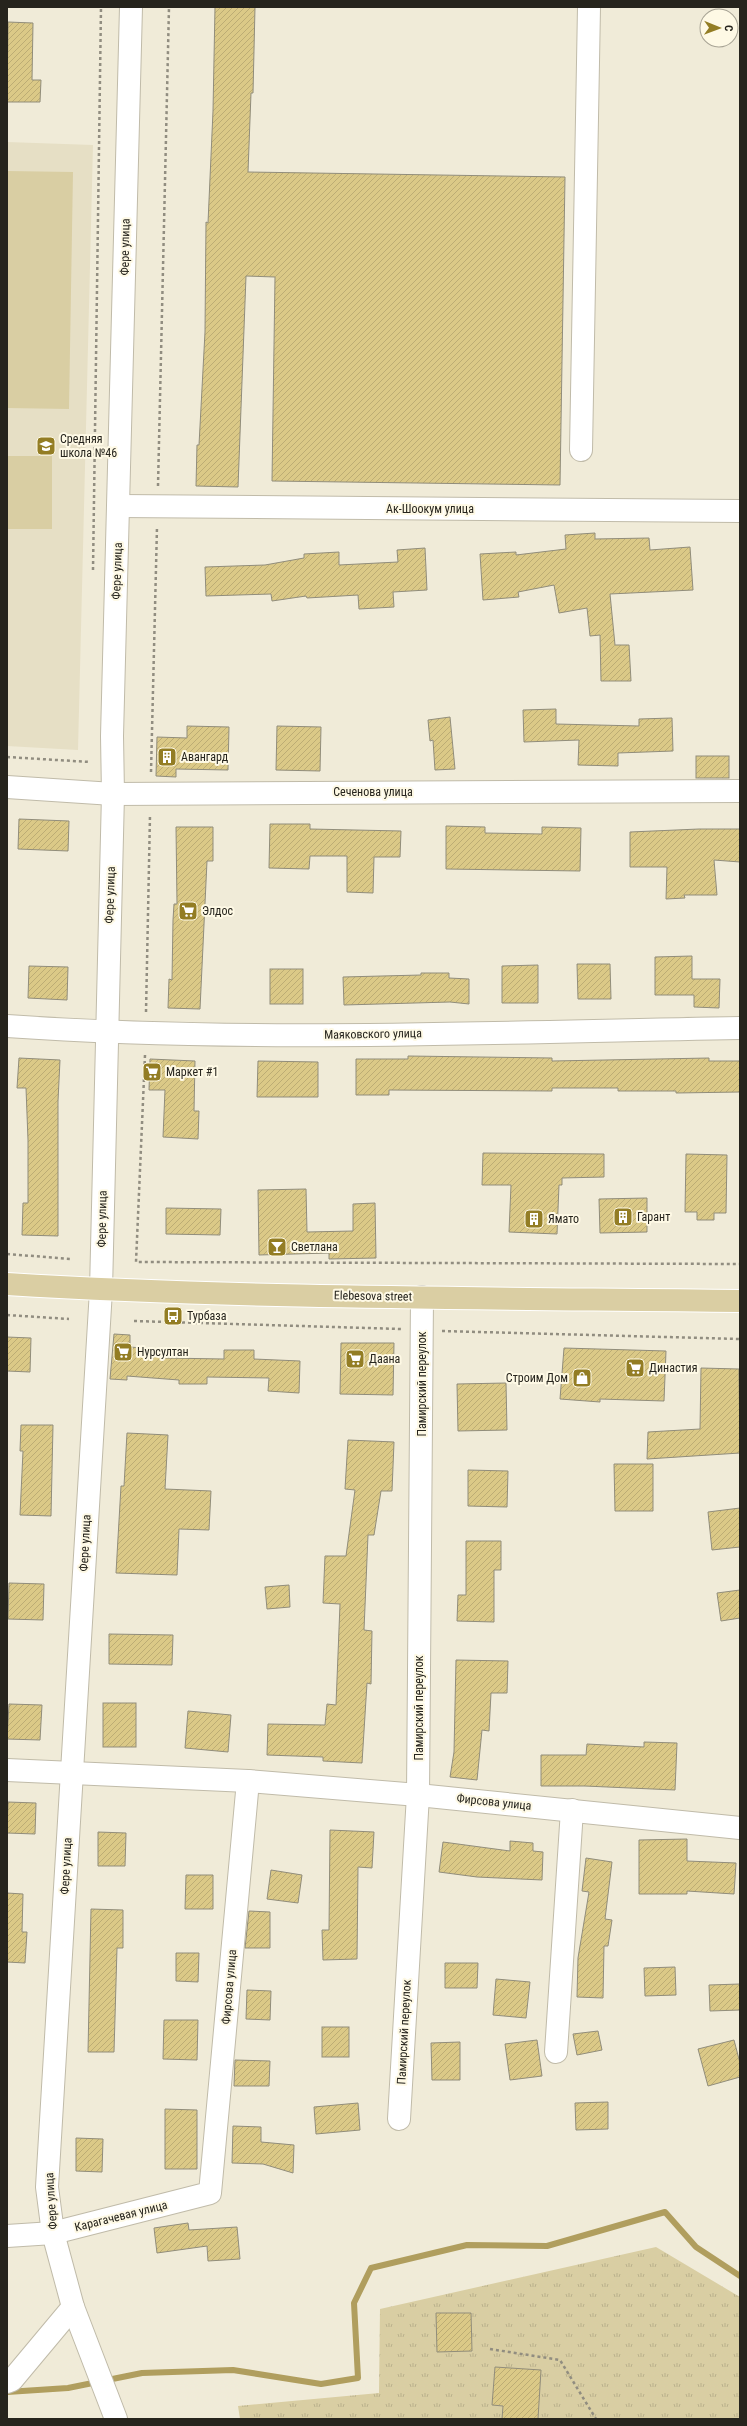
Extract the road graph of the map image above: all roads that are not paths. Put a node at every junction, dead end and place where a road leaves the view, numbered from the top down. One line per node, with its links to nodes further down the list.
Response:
1 (131, 7): 4 (street, Фере улица)
2 (589, 7): 3 (street)
3 (581, 450)
4 (119, 506): 5 (street, Ак-Шоокум улица); 8 (street, Фере улица)
5 (740, 511)
6 (7, 787): 8 (street, Сеченова улица)
7 (740, 791): 8 (street, Сеченова улица)
8 (113, 794): 11 (street, Фере улица)
9 (7, 1026): 11 (street, Маяковского улица)
10 (740, 1028): 11 (street, Маяковского улица)
11 (106, 1033): 13 (street, Фере улица)
12 (7, 1284): 13 (main road, Elebesova street)
13 (100, 1290): 14 (main road, Elebesova street); 17 (street, Фере улица)
14 (422, 1297): 15 (main road, Elebesova street); 19 (street, Памирский переулок)
15 (740, 1301)
16 (7, 1770): 17 (street, Фирсова улица)
17 (71, 1772): 18 (street, Фирсова улица); 25 (street, Фере улица)
18 (248, 1781): 19 (street, Фирсова улица); 24 (street, Фирсова улица)
19 (418, 1795): 20 (street, Фирсова улица); 23 (street, Памирский переулок)
20 (572, 1810): 21 (street, Фирсова улица); 22 (street)
21 (740, 1828)
22 (556, 2052)
23 (399, 2119)
24 (210, 2194): 25 (street, Карагачевая улица)
25 (53, 2233): 26 (street, Карагачевая улица); 27 (street, Фере улица)
26 (7, 2236)
27 (73, 2307): 28 (street); 29 (street, Фере улица)
28 (7, 2382)
29 (116, 2419)

